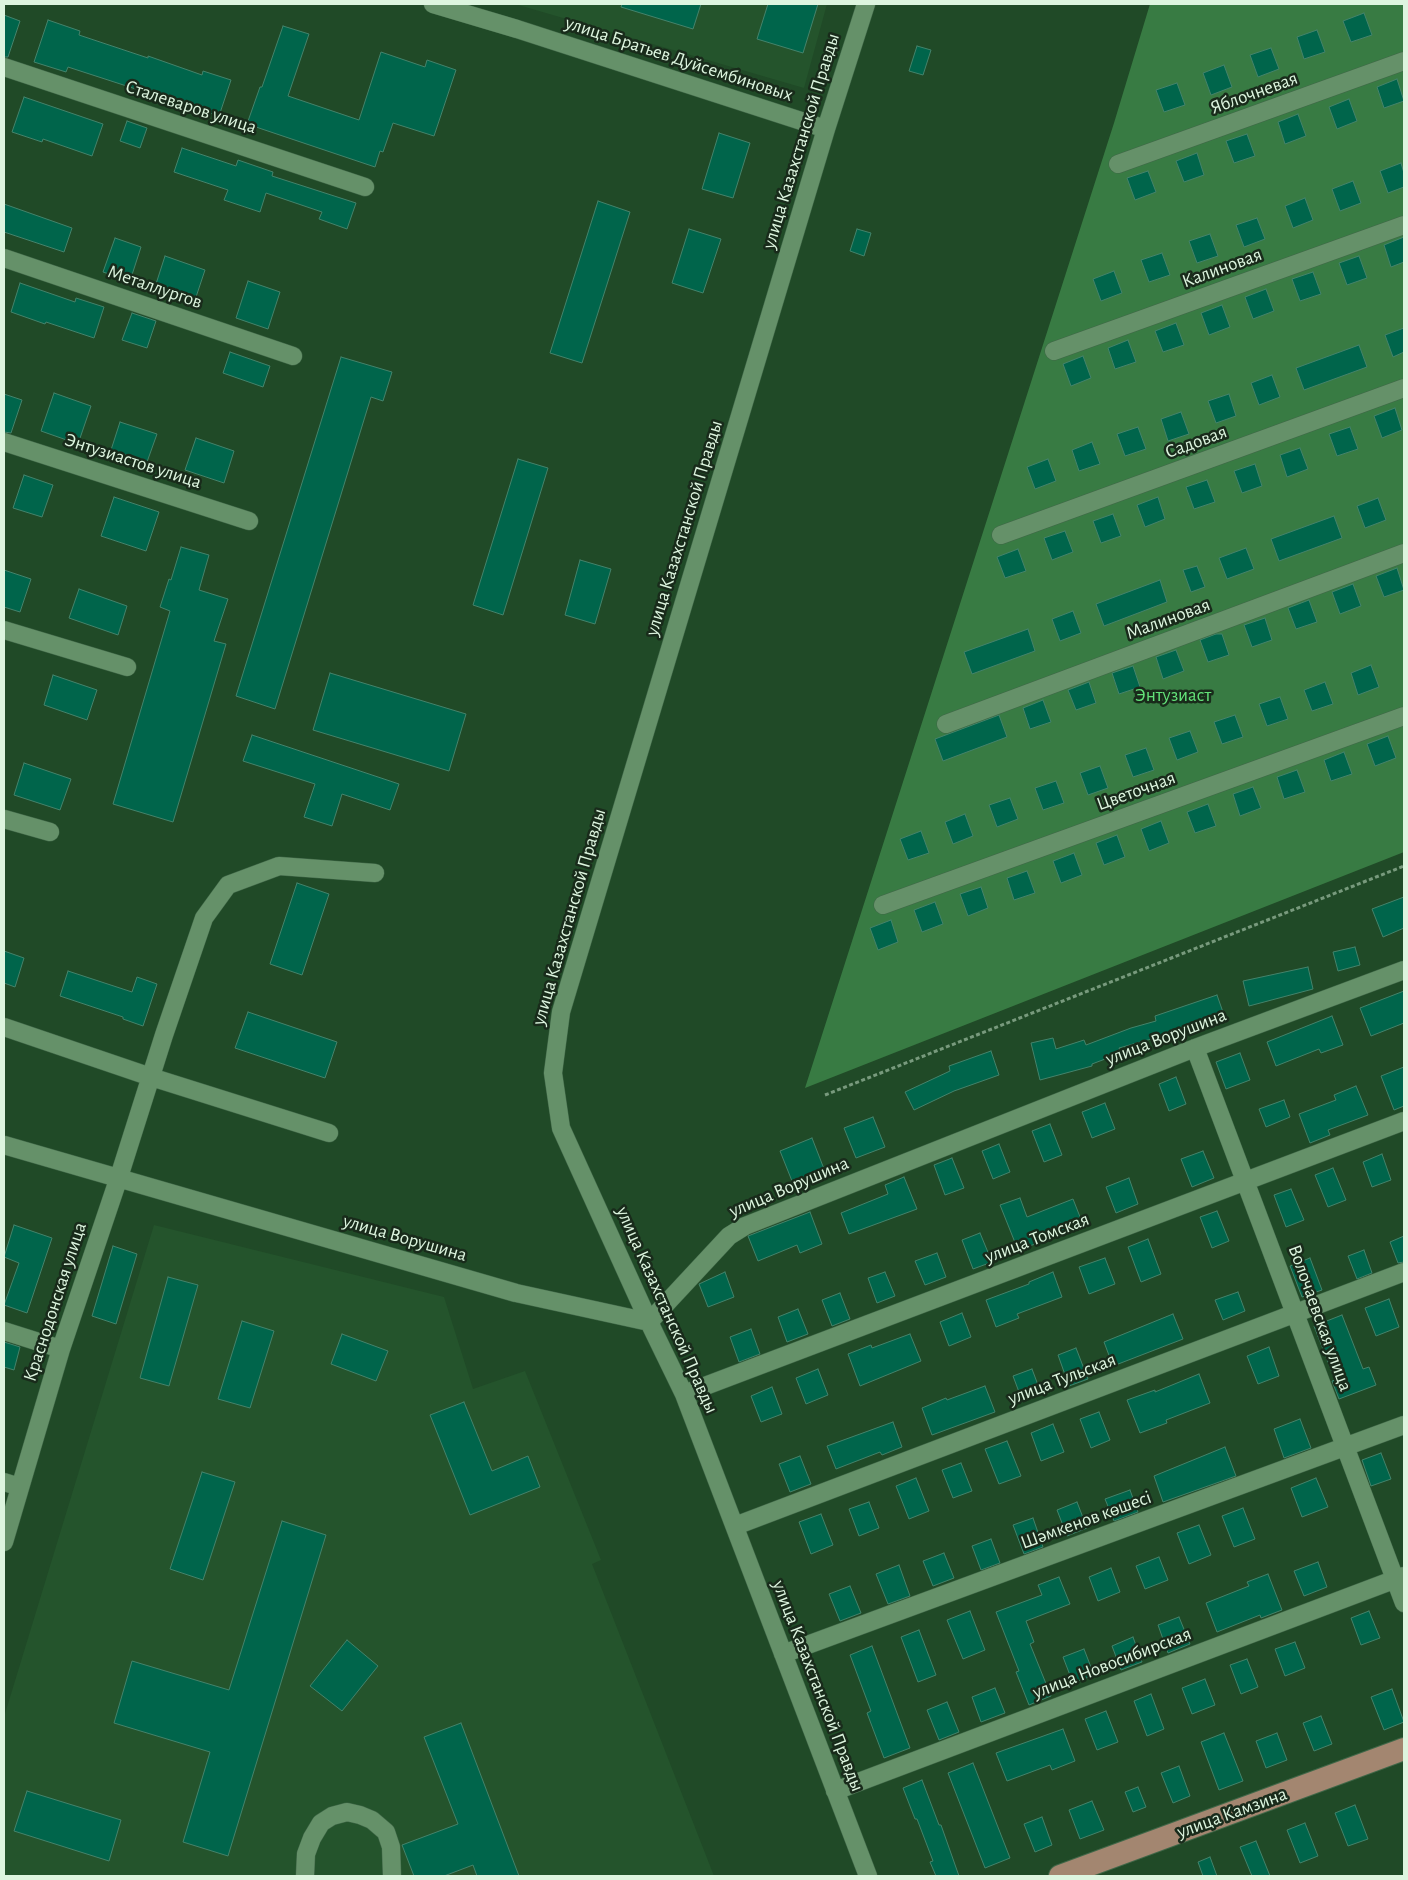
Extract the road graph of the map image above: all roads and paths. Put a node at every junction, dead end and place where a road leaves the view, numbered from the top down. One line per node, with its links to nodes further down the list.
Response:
1 (433, 4): 5 (street, улица Братьев Дуйсембиновых)
2 (866, 4): 5 (street, улица Казахстанской Правды)
3 (1404, 61): 6 (street, Яблочневая)
4 (4, 67): 7 (street, Сталеваров улица)
5 (826, 128): 38 (street, улица Казахстанской Правды)
6 (1118, 164)
7 (365, 187)
8 (1404, 224): 10 (street, Калиновая)
9 (4, 258): 11 (street, Металлургов)
10 (1054, 351)
11 (293, 356)
12 (1404, 388): 15 (street, Садовая)
13 (4, 442): 14 (street, Энтузиастов улица)
14 (249, 521)
15 (1001, 535)
16 (1404, 553): 20 (street, Малиновая)
17 (4, 630): 18 (street)
18 (127, 667)
19 (1404, 716): 25 (street, Цветочная)
20 (946, 724)
21 (4, 819): 22 (street)
22 (50, 832)
23 (1404, 866): 30 (path)
24 (375, 873): 29 (street, Краснодонская улица)
25 (883, 905)
26 (1404, 970): 28 (street, улица Ворушина)
27 (4, 1027): 29 (street)
28 (1195, 1048): 35 (street, Волочаевская улица); 38 (street, улица Ворушина)
29 (151, 1077): 32 (street); 34 (street, Краснодонская улица)
30 (825, 1094)
31 (1404, 1121): 35 (street, улица Томская)
32 (329, 1133)
33 (4, 1145): 34 (street, улица Ворушина)
34 (119, 1177): 38 (street, улица Ворушина); 40 (street, Краснодонская улица)
35 (1246, 1181): 37 (street, Волочаевская улица); 41 (street, улица Томская)
36 (1404, 1272): 37 (street, улица Тульская)
37 (1296, 1314): 43 (street, Волочаевская улица); 45 (street, улица Тульская)
38 (649, 1322): 41 (street, улица Казахстанской Правды)
39 (4, 1331): 40 (street)
40 (61, 1349): 44 (street, Краснодонская улица)
41 (684, 1394): 45 (street, улица Казахстанской Правды)
42 (1404, 1425): 43 (street, Шәмкенов көшесі)
43 (1345, 1448): 47 (street, Волочаевская улица); 49 (street, Шәмкенов көшесі)
44 (12, 1484): 46 (street, Краснодонская улица)
45 (735, 1526): 49 (street, улица Казахстанской Правды)
46 (4, 1542)
47 (1400, 1578): 48 (street, Волочаевская улица); 51 (street, улица Новосибирская)
48 (1404, 1603)
49 (783, 1654): 51 (street, улица Казахстанской Правды)
50 (1404, 1749): 55 (main road, улица Камзина)
51 (835, 1790): 54 (street, улица Казахстанской Правды)
52 (304, 1876): 53 (street)
53 (392, 1876)
54 (868, 1876)
55 (1060, 1876)

